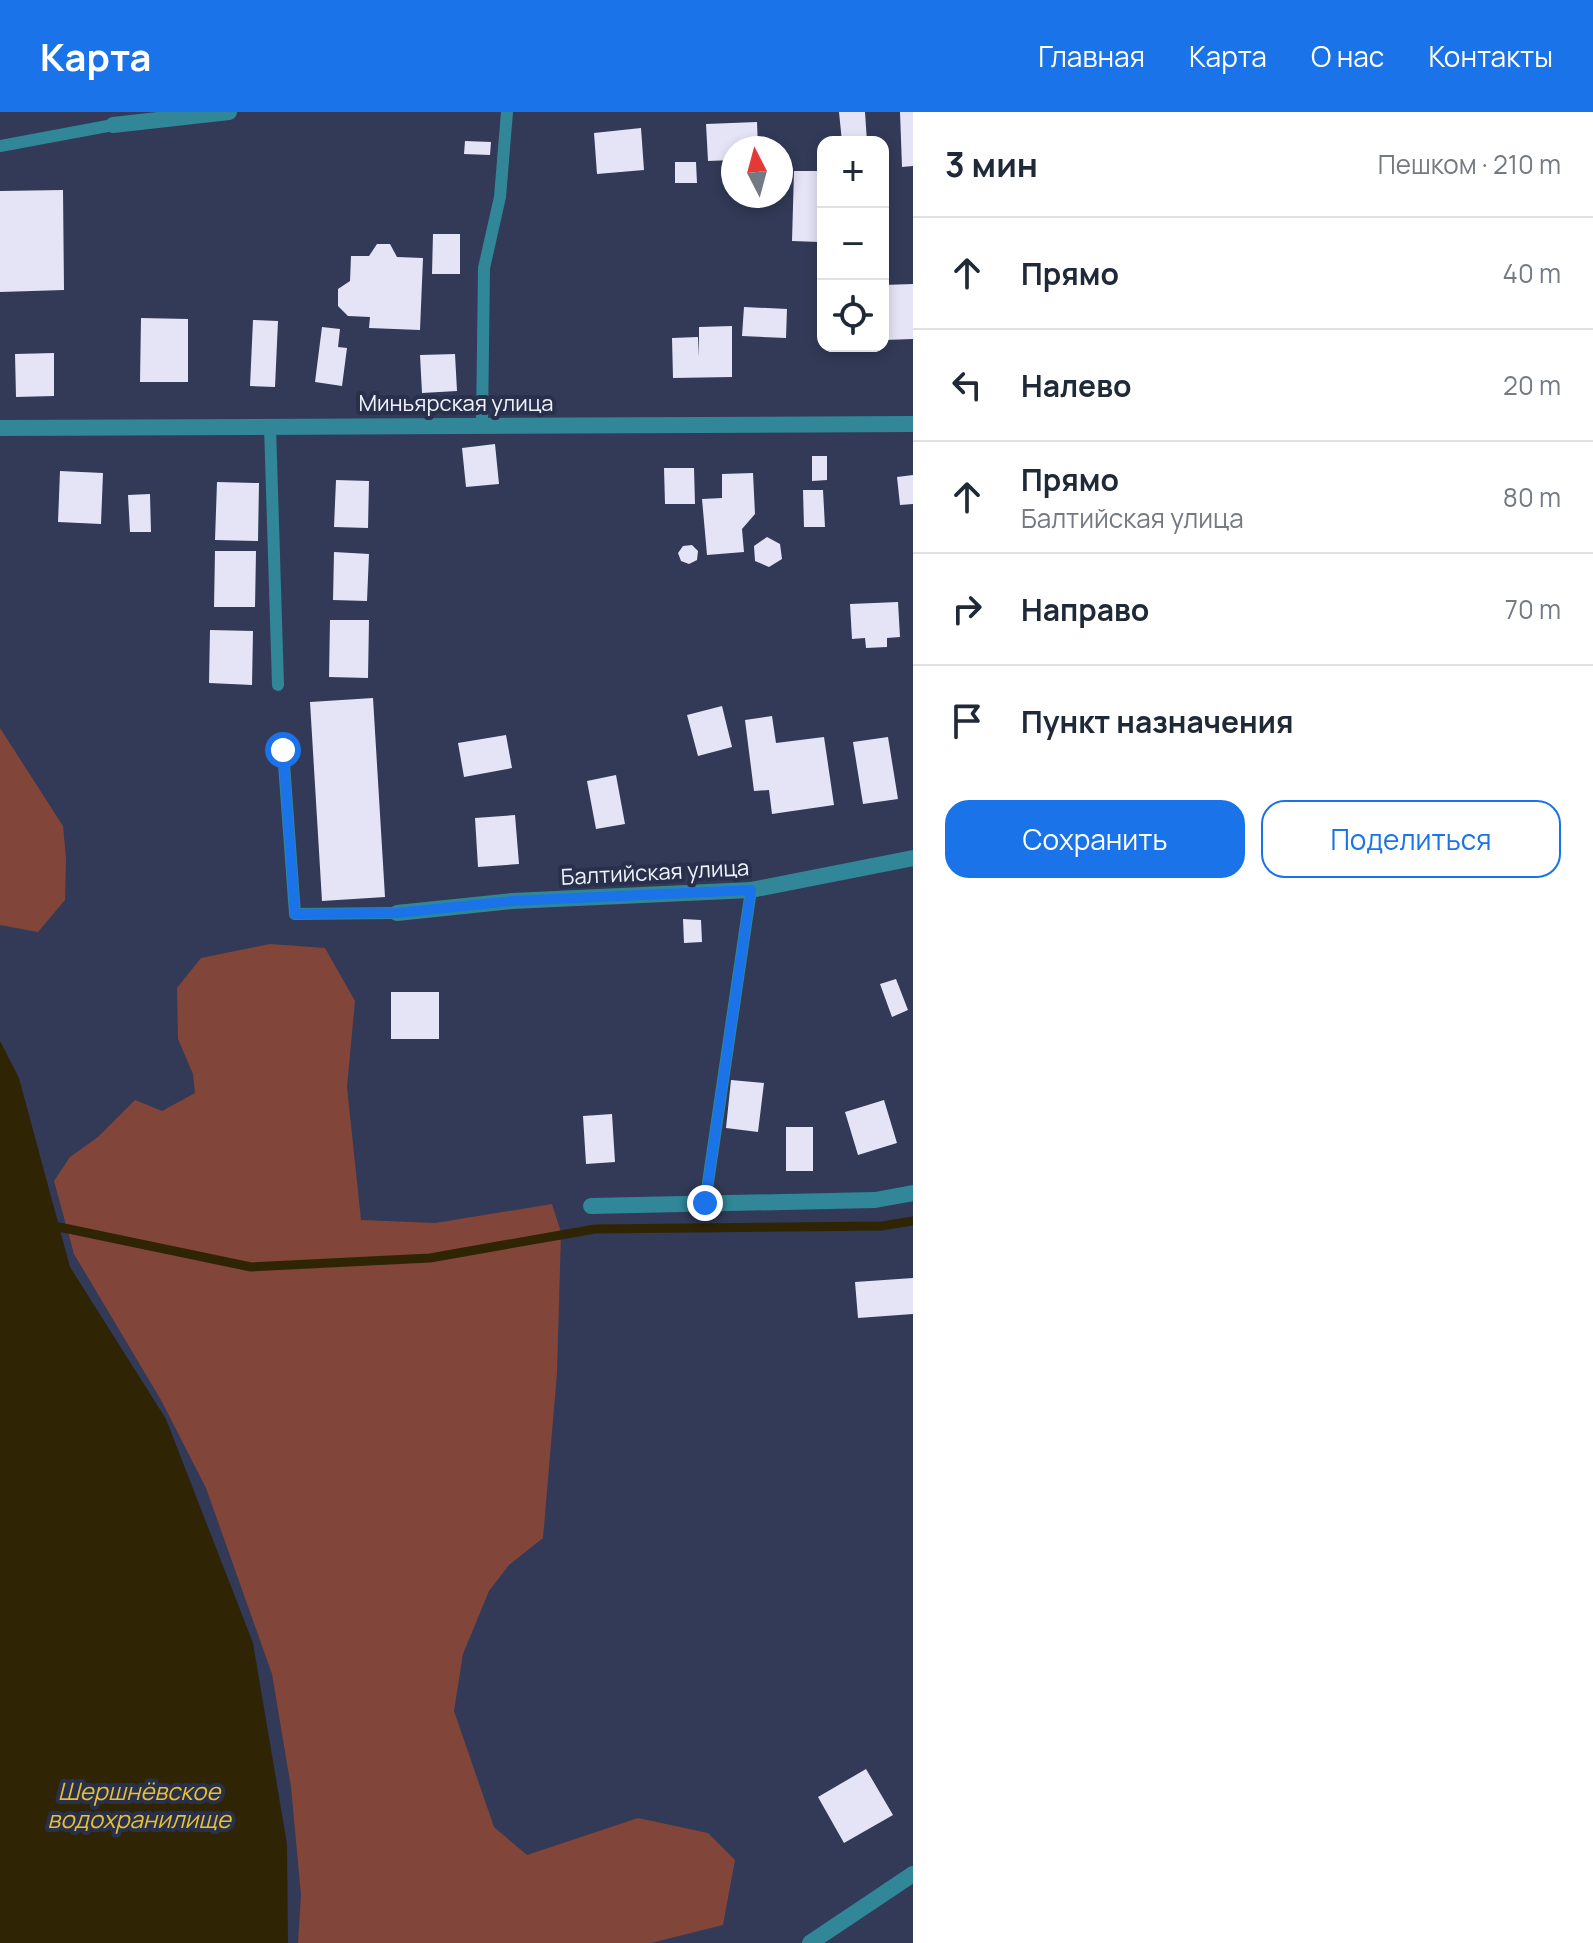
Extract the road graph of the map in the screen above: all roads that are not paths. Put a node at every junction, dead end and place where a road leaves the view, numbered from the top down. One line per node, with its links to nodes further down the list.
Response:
1 (229, 112): 3 (street)
2 (507, 112): 6 (lane)
3 (113, 125): 4 (lane)
4 (0, 146)
5 (913, 424): 6 (street, Миньярская улица)
6 (482, 425): 7 (street, Миньярская улица)
7 (270, 426): 8 (street, Миньярская улица); 9 (lane)
8 (0, 428)
9 (278, 685)
10 (283, 750): 13 (lane)
11 (913, 858): 12 (street, Балтийская улица)
12 (751, 890): 13 (street, Балтийская улица); 15 (lane)
13 (397, 913)
14 (913, 1193): 15 (street)
15 (705, 1203): 16 (street)
16 (591, 1206)
17 (913, 1874): 18 (street)
18 (810, 1943)

